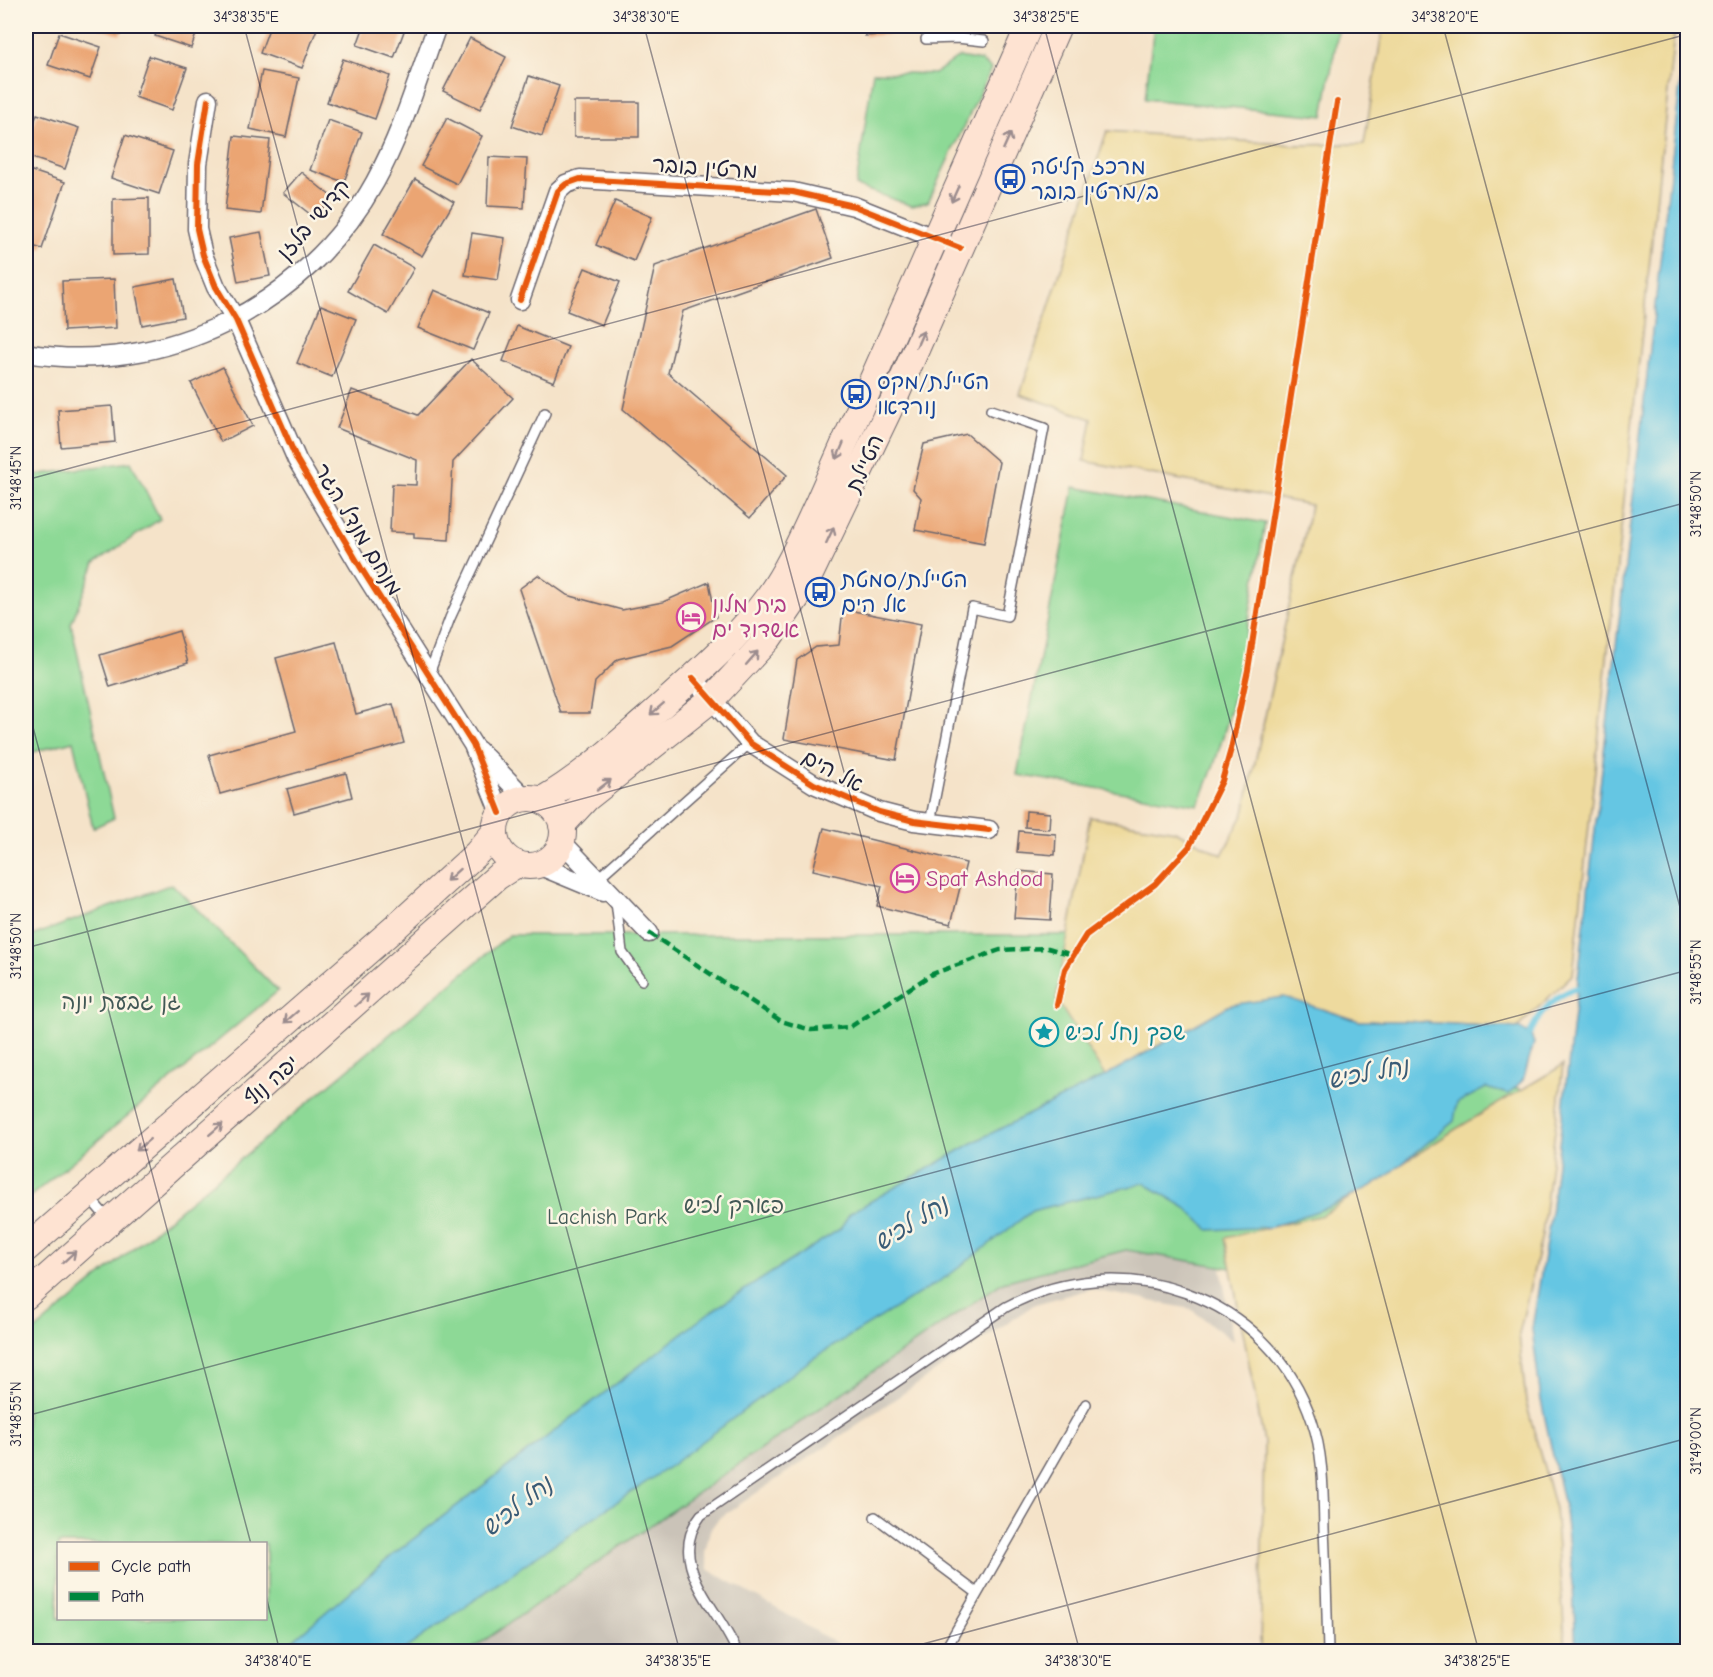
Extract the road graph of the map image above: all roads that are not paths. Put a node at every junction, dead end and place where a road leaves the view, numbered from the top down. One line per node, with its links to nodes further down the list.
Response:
1 (437, 26): 11 (street, קדושי בלזן)
2 (1029, 26): 6 (main road, הטיילת)
3 (1058, 26): 6 (main road, הטיילת)
4 (926, 39): 5 (lane)
5 (984, 41)
6 (1027, 62): 8 (main road, הטיילת, one-way to 8); 9 (main road, הטיילת, one-way to 6)
7 (208, 100): 11 (street, מנחם מנדל הגר)
8 (935, 238): 9 (street, מרטין בובר); 10 (street, מרטין בובר); 16 (main road, הטיילת, one-way to 16)
9 (960, 248): 17 (main road, הטיילת, one-way to 9)
10 (520, 300)
11 (236, 320): 12 (street, קדושי בלזן); 15 (street, מנחם מנדל הגר)
12 (26, 353)
13 (991, 410): 22 (lane)
14 (545, 413): 15 (lane)
15 (429, 676): 19 (street, מנחם מנדל הגר)
16 (693, 678): 17 (street, אל הים); 20 (main road, הטיילת, one-way to 20)
17 (712, 699): 18 (street, אל הים); 24 (main road, הטיילת, one-way to 17)
18 (750, 743): 22 (street, אל הים); 26 (lane)
19 (473, 745): 20 (street); 21 (street)
20 (533, 799): 21 (main road); 24 (main road)
21 (497, 823): 25 (main road); 30 (main road, יפה נוף, one-way to 30)
22 (930, 823): 23 (street, אל הים)
23 (989, 831)
24 (562, 834): 25 (main road); 26 (street)
25 (528, 865): 27 (street); 31 (main road, יפה נוף, one-way to 25)
26 (597, 879): 27 (street)
27 (615, 897): 28 (street); 29 (lane)
28 (649, 933)
29 (642, 980)
30 (86, 1194): 31 (lane); 32 (main road, יפה נוף)
31 (110, 1221): 33 (main road, יפה נוף, one-way to 31)
32 (26, 1249)
33 (26, 1296)
34 (1086, 1404): 36 (lane)
35 (875, 1517): 36 (lane)
36 (977, 1593): 38 (lane)
37 (737, 1652): 39 (lane)
38 (944, 1652)
39 (1328, 1652)

